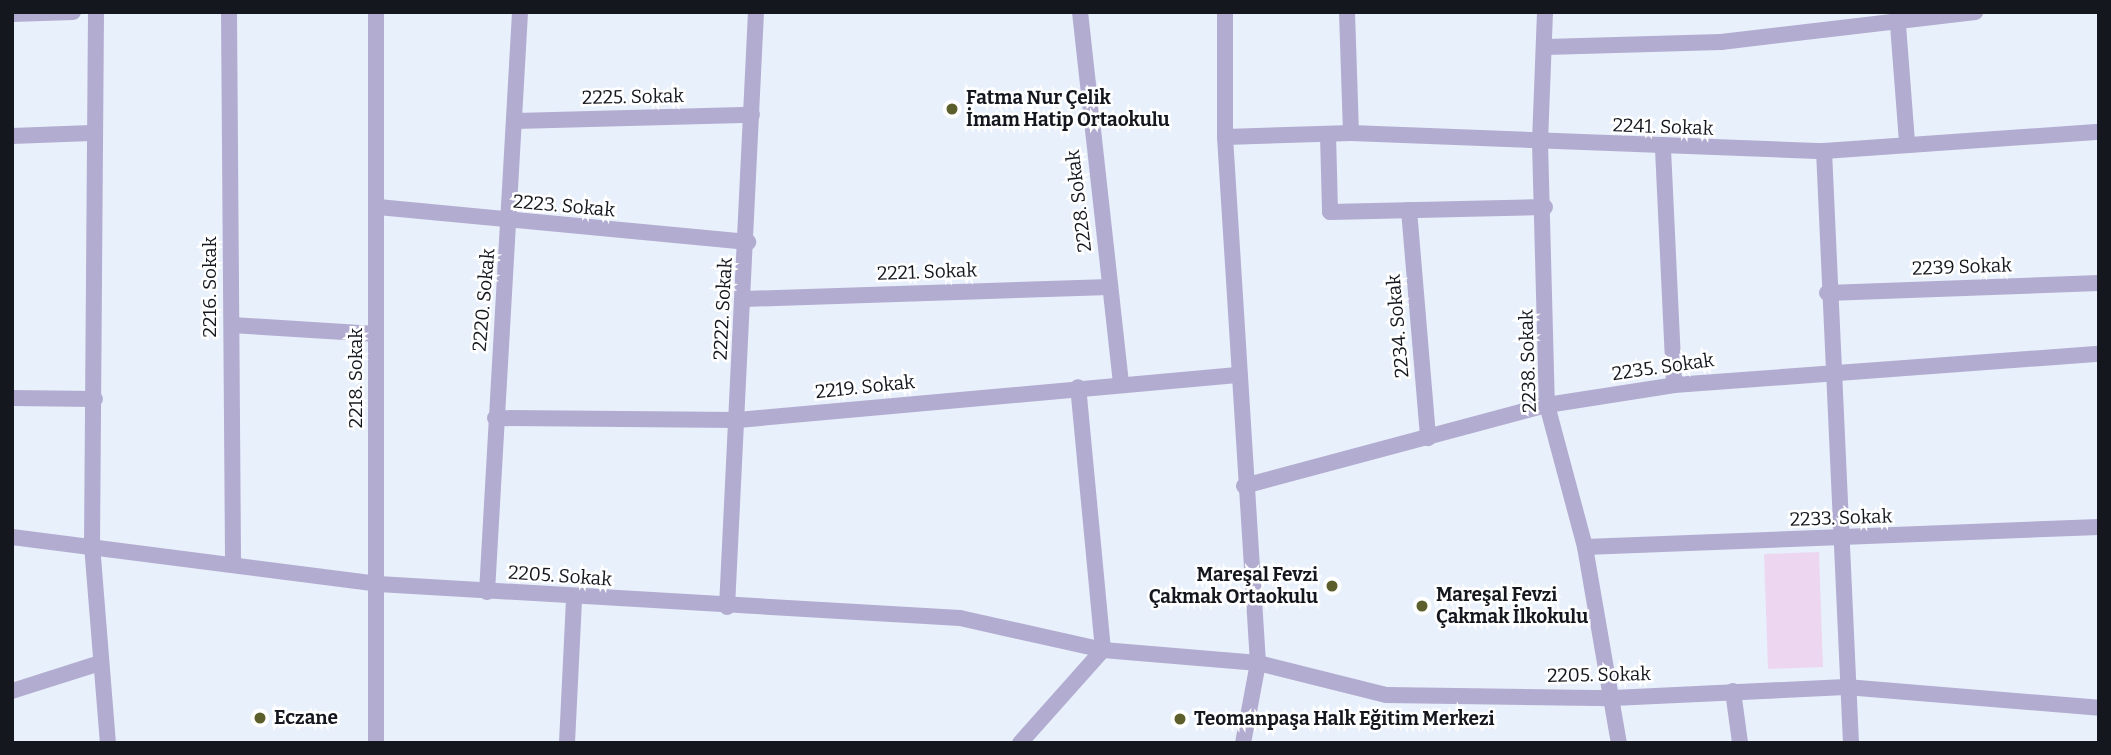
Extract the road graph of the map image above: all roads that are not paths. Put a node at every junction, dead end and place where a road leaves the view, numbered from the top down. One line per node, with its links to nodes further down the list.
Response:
1 (72, 12): 12 (street)
2 (96, 12): 19 (street)
3 (229, 12): 36 (street, 2216. Sokak)
4 (376, 12): 27 (street, 2218. Sokak)
5 (520, 12): 16 (street, 2220. Sokak)
6 (756, 12): 15 (street, 2222. Sokak)
7 (1080, 12): 33 (street, 2228. Sokak)
8 (1225, 12): 22 (street)
9 (1347, 12): 18 (street)
10 (1545, 12): 14 (street, 2238. Sokak)
11 (1975, 12): 13 (street)
12 (12, 15)
13 (1897, 16): 14 (street); 24 (street)
14 (1546, 47): 23 (street, 2238. Sokak)
15 (752, 116): 16 (street, 2225. Sokak); 31 (street, 2222. Sokak)
16 (515, 121): 30 (street, 2220. Sokak)
17 (2099, 132): 24 (street, 2241. Sokak)
18 (1351, 133): 20 (street, 2241. Sokak); 23 (street, 2241. Sokak)
19 (91, 134): 21 (street); 45 (street)
20 (1328, 134): 22 (street, 2241. Sokak); 29 (street)
21 (12, 136)
22 (1225, 137): 40 (street)
23 (1541, 142): 25 (street, 2241. Sokak); 28 (street, 2238. Sokak)
24 (1908, 143): 26 (street, 2241. Sokak)
25 (1663, 149): 26 (street, 2241. Sokak); 42 (street)
26 (1824, 151): 34 (street)
27 (377, 207): 30 (street, 2223. Sokak); 37 (street, 2218. Sokak)
28 (1545, 207): 29 (street); 46 (street, 2238. Sokak)
29 (1409, 210): 49 (street, 2234. Sokak)
30 (512, 223): 31 (street, 2223. Sokak); 47 (street, 2220. Sokak)
31 (748, 242): 35 (street, 2222. Sokak)
32 (2099, 283): 34 (street, 2239 Sokak)
33 (1110, 287): 35 (street, 2221. Sokak); 41 (street, 2228. Sokak)
34 (1827, 293): 39 (street)
35 (745, 299): 48 (street, 2222. Sokak)
36 (232, 325): 37 (street); 56 (street, 2216. Sokak)
37 (376, 334): 57 (street, 2218. Sokak)
38 (2099, 354): 39 (street, 2235. Sokak)
39 (1833, 371): 42 (street, 2235. Sokak); 53 (street)
40 (1237, 375): 41 (street, 2219. Sokak); 50 (street)
41 (1121, 385): 43 (street, 2219. Sokak)
42 (1674, 385): 46 (street, 2235. Sokak)
43 (1078, 387): 48 (street, 2219. Sokak); 61 (street)
44 (12, 398): 45 (street)
45 (95, 399): 54 (street)
46 (1547, 405): 49 (street, 2235. Sokak); 55 (street, 2238. Sokak)
47 (495, 418): 48 (street, 2219. Sokak); 58 (street, 2220. Sokak)
48 (738, 420): 60 (street, 2222. Sokak)
49 (1429, 438): 50 (street, 2235. Sokak)
50 (1244, 486): 63 (street)
51 (2099, 527): 53 (street, 2233. Sokak)
52 (12, 537): 54 (street, 2205. Sokak)
53 (1840, 540): 55 (street, 2233. Sokak); 64 (street)
54 (92, 545): 56 (street, 2205. Sokak); 62 (street)
55 (1585, 547): 67 (street, 2238. Sokak)
56 (233, 562): 57 (street, 2205. Sokak)
57 (378, 584): 58 (street, 2205. Sokak); 70 (street, 2218. Sokak)
58 (487, 592): 59 (street, 2205. Sokak)
59 (574, 598): 60 (street, 2205. Sokak); 71 (street)
60 (727, 607): 61 (street, 2205. Sokak)
61 (1104, 650): 63 (street, 2205. Sokak); 72 (street)
62 (100, 663): 65 (street); 69 (street)
63 (1258, 663): 67 (street, 2205. Sokak); 73 (street)
64 (1846, 687): 66 (street, 2205. Sokak); 68 (street, 2205. Sokak); 76 (street)
65 (12, 691)
66 (1733, 691): 67 (street, 2205. Sokak); 75 (street)
67 (1613, 698): 74 (street, 2238. Sokak)
68 (2099, 708)
69 (108, 743)
70 (376, 743)
71 (567, 743)
72 (1020, 743)
73 (1243, 743)
74 (1619, 743)
75 (1740, 743)
76 (1851, 743)

